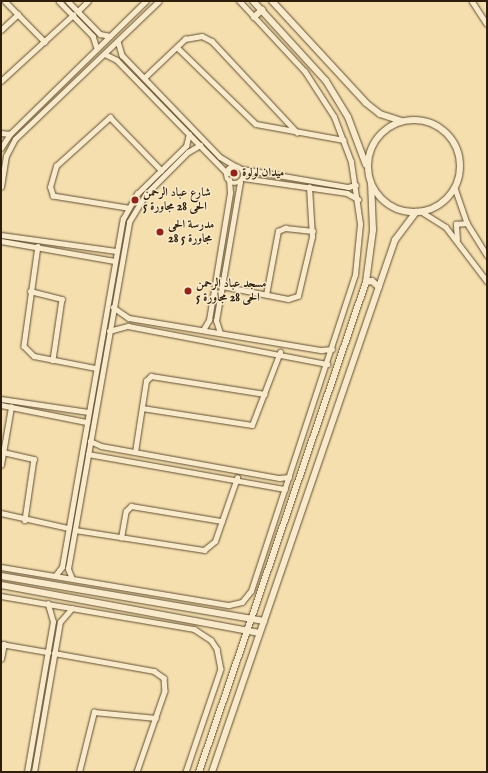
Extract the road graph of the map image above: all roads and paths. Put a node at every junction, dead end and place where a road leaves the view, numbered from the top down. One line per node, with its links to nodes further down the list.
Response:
1 (5, 1): 13 (street)
2 (59, 1): 14 (street)
3 (68, 1): 12 (street)
4 (88, 1): 12 (street)
5 (146, 1): 20 (street)
6 (159, 1): 21 (street)
7 (239, 1): 15 (street)
8 (253, 1): 11 (street)
9 (272, 1): 26 (street)
10 (472, 1): 16 (street)
11 (262, 10): 15 (street); 27 (street)
12 (78, 11): 18 (street)
13 (18, 14): 17 (street); 22 (street)
14 (73, 15): 19 (street); 22 (street)
15 (254, 17): 37 (street)
16 (487, 24)
17 (1, 30)
18 (98, 32): 19 (street); 20 (street)
19 (93, 36): 24 (street)
20 (110, 36): 24 (street)
21 (118, 41): 25 (street); 28 (street)
22 (45, 42): 29 (street)
23 (177, 47): 28 (street); 33 (street); 33 (street)
24 (98, 48): 30 (street)
25 (105, 54): 31 (street); 36 (street)
26 (324, 57): 27 (street); 32 (street)
27 (315, 67): 43 (street)
28 (144, 78): 40 (street)
29 (1, 81)
30 (39, 106): 31 (street); 35 (street)
31 (45, 111): 49 (street)
32 (401, 122): 43 (street); 51 (street)
33 (297, 132): 37 (street)
34 (1, 134): 35 (street)
35 (10, 134): 39 (street)
36 (190, 134): 38 (street); 42 (street)
37 (344, 140): 48 (street)
38 (200, 145): 44 (street); 70 (street)
39 (1, 148)
40 (235, 166): 41 (street); 44 (street)
41 (242, 169): 46 (street); 48 (street)
42 (161, 170): 53 (street); 53 (street)
43 (368, 171): 47 (street)
44 (227, 173): 45 (street)
45 (229, 180): 46 (street); 71 (street)
46 (242, 180): 50 (street); 66 (street)
47 (371, 183): 54 (street); 65 (street)
48 (356, 185): 52 (street)
49 (1, 187)
50 (309, 187): 52 (street); 56 (street)
51 (455, 188): 54 (street); 55 (street)
52 (358, 199): 74 (street)
53 (127, 208): 61 (street)
54 (419, 212): 58 (street); 67 (street)
55 (467, 223): 58 (street); 62 (street)
56 (313, 231): 69 (street); 69 (street)
57 (1, 235): 61 (street)
58 (457, 240): 64 (street)
59 (1, 241): 60 (street)
60 (38, 246): 63 (street); 68 (street)
61 (116, 251): 63 (street)
62 (487, 255)
63 (114, 261): 78 (street)
64 (487, 281)
65 (366, 282): 67 (street); 110 (street)
66 (222, 286): 69 (street); 73 (street)
67 (379, 287): 111 (street)
68 (30, 291): 76 (street); 76 (street)
69 (266, 295)
70 (113, 307): 71 (street); 72 (street)
71 (202, 330): 73 (street)
72 (109, 331): 75 (street); 86 (street)
73 (220, 333): 74 (street)
74 (332, 349): 77 (street)
75 (280, 352): 77 (street); 79 (street)
76 (53, 360): 78 (street)
77 (327, 364): 91 (street)
78 (96, 368): 84 (street)
79 (266, 394): 83 (street); 83 (street)
80 (1, 399): 84 (street)
81 (1, 405): 82 (street)
82 (11, 406): 85 (street); 87 (street)
83 (142, 408): 88 (street)
84 (88, 412): 85 (street)
85 (87, 422): 97 (street)
86 (90, 441): 88 (street); 89 (street)
87 (3, 452): 90 (street); 95 (street)
88 (135, 452): 91 (street)
89 (88, 454): 92 (street); 98 (street)
90 (1, 464)
91 (289, 477): 93 (street)
92 (237, 478): 93 (street); 96 (street)
93 (285, 489): 103 (street)
94 (1, 513): 95 (street)
95 (25, 520): 97 (street)
96 (222, 521): 99 (street); 99 (street)
97 (68, 528): 102 (street)
98 (75, 530): 99 (street); 103 (street)
99 (120, 538)
100 (1, 567): 102 (street)
101 (1, 576): 107 (street)
102 (55, 576): 103 (street)
103 (72, 579)
104 (1, 585): 109 (street)
105 (1, 596): 106 (street)
106 (48, 604): 108 (street); 115 (street)
107 (186, 607): 109 (street); 110 (street)
108 (72, 608): 116 (street); 123 (street)
109 (185, 617): 112 (street)
110 (251, 618): 111 (street); 112 (street)
111 (264, 620): 113 (street)
112 (248, 630): 113 (street); 124 (street)
113 (260, 633): 125 (street)
114 (2, 644): 115 (street); 117 (street)
115 (48, 652): 119 (street)
116 (54, 653): 118 (street); 120 (street)
117 (1, 659)
118 (156, 718): 121 (street); 122 (street)
119 (27, 772)
120 (34, 772)
121 (80, 772)
122 (137, 772)
123 (186, 772)
124 (199, 772)
125 (212, 772)

